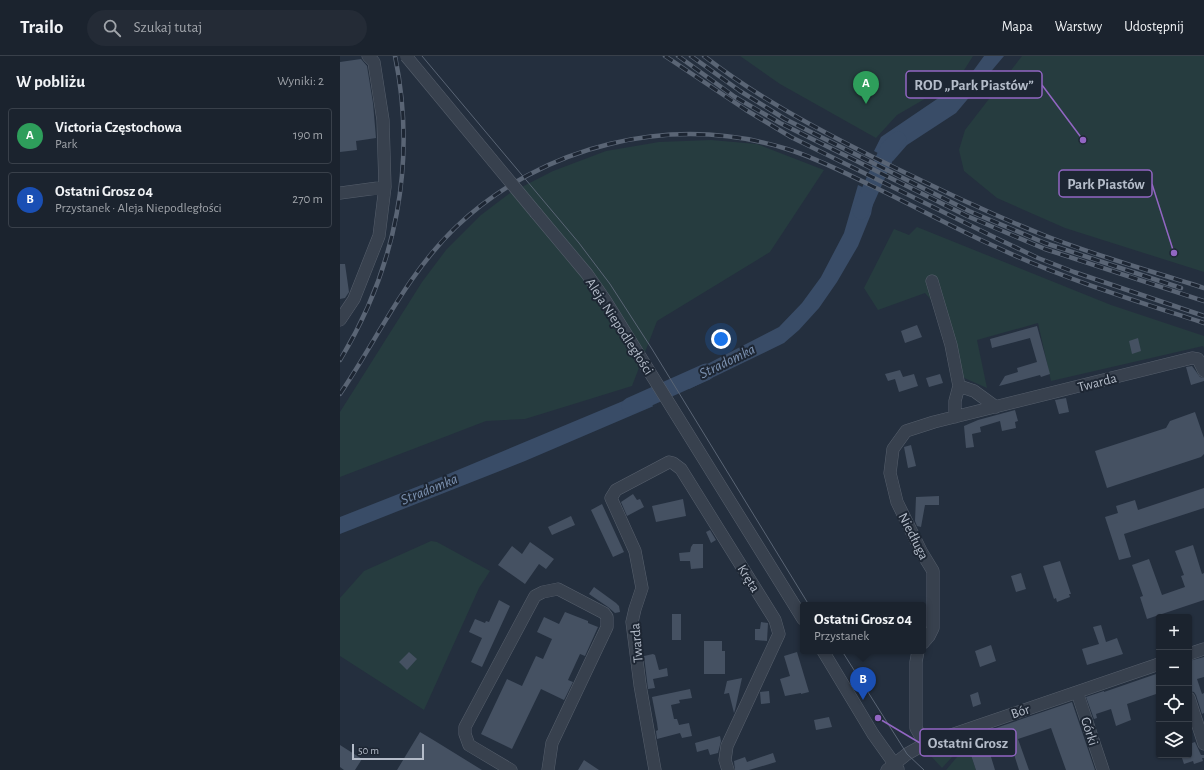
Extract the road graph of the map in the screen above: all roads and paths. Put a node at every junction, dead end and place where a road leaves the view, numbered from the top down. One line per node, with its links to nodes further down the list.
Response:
1 (368, 56): 3 (street)
2 (406, 56): 13 (street, Aleja Niepodległości, bridge)
3 (385, 187): 4 (street); 6 (street)
4 (340, 193)
5 (932, 281): 8 (street)
6 (340, 320)
7 (1204, 371): 9 (street, Twarda)
8 (959, 386): 9 (street); 10 (street)
9 (996, 407): 10 (street, Twarda)
10 (955, 417): 11 (street, Twarda)
11 (906, 431): 14 (street, Niedługa)
12 (611, 498): 27 (street, Twarda); 28 (street, Kręta)
13 (800, 614)
14 (926, 640)
15 (1204, 649): 16 (street)
16 (1192, 653)
17 (825, 654): 24 (street)
18 (917, 654): 22 (street)
19 (1156, 665): 20 (street, Bór)
20 (1078, 692): 22 (street, Bór); 29 (street, Górki)
21 (1192, 707): 23 (street)
22 (925, 744): 24 (street, Bór)
23 (1204, 744)
24 (893, 768)
25 (511, 770): 26 (street)
26 (548, 770)
27 (656, 770)
28 (728, 770)
29 (1103, 770)

